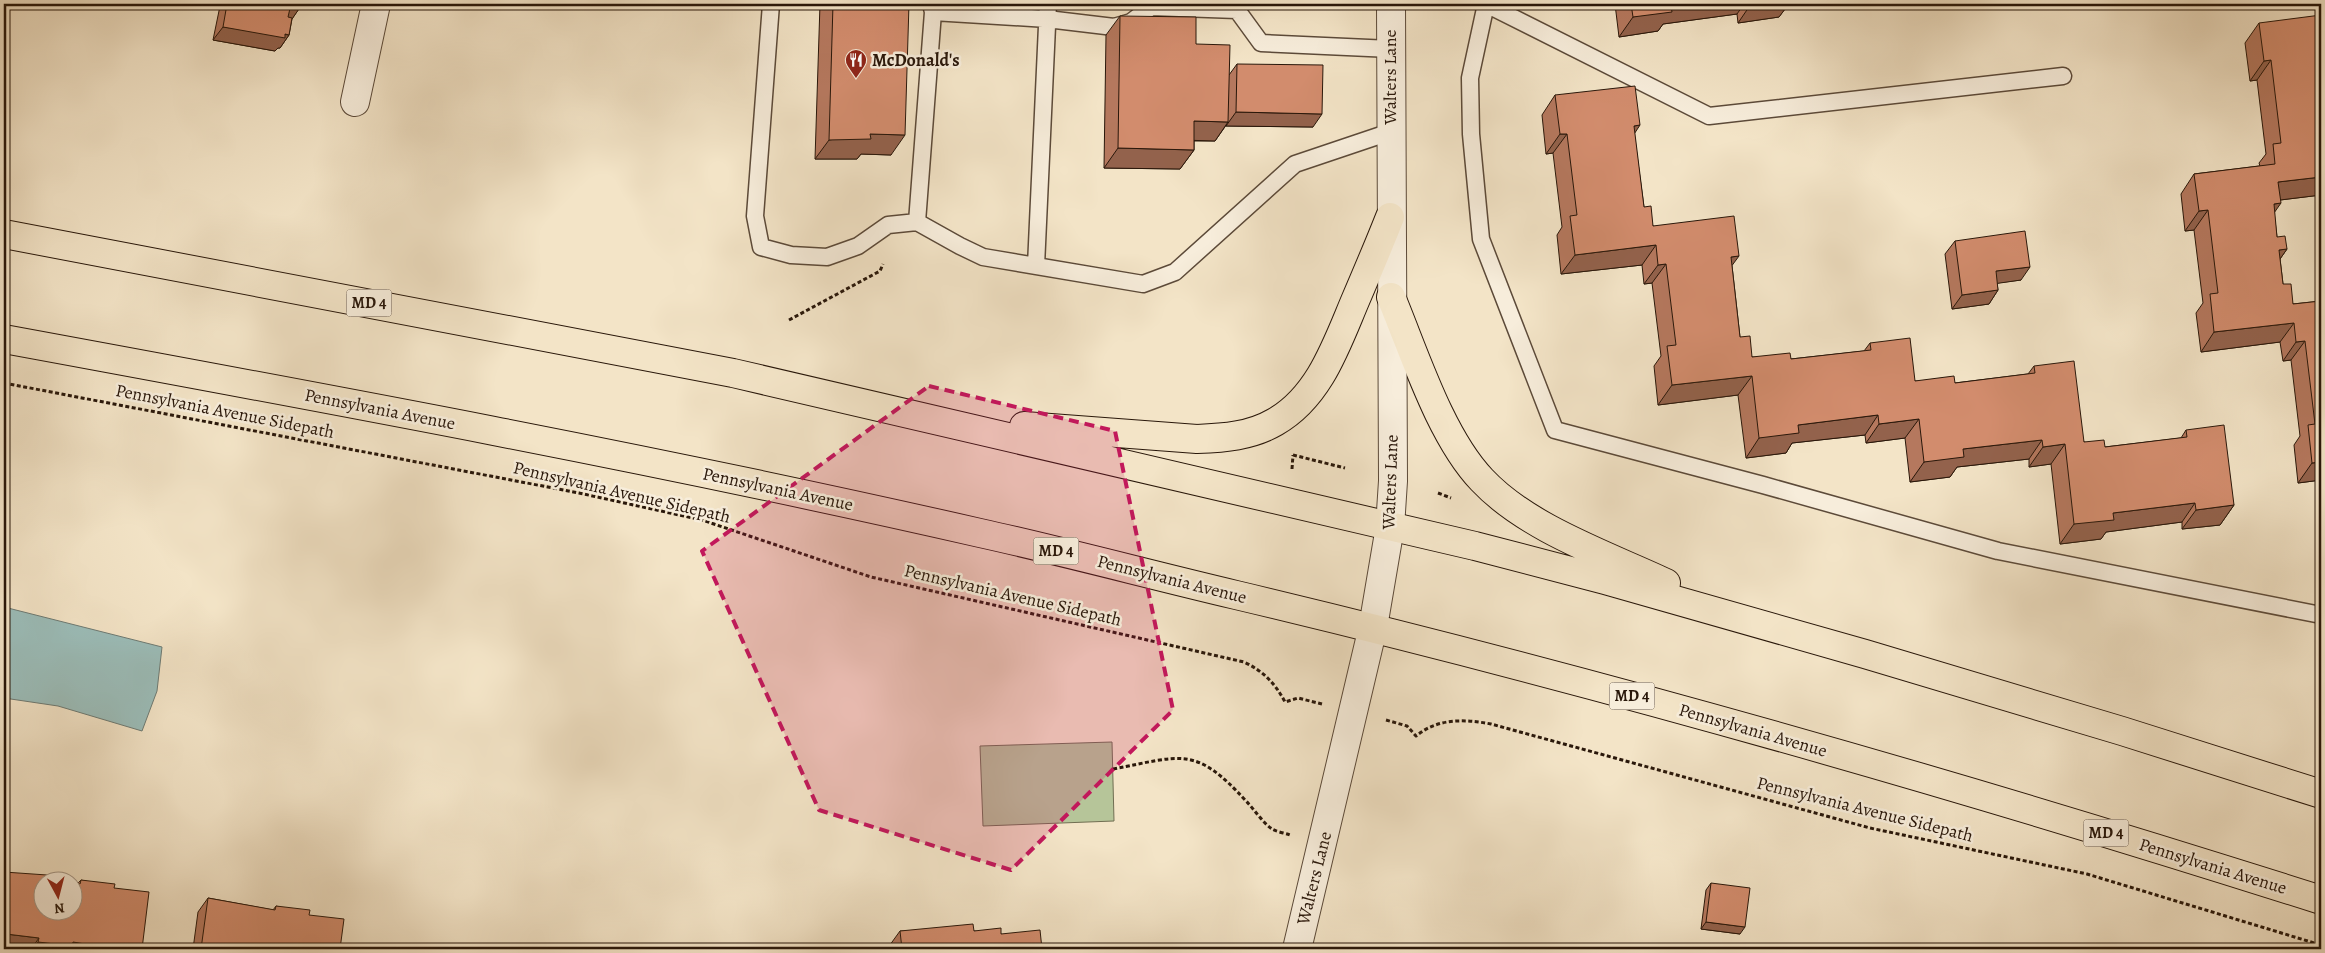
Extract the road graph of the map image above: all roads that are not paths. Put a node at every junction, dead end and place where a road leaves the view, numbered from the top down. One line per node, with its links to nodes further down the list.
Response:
1 (376, 4): 11 (street)
2 (771, 4): 14 (lane)
3 (1391, 4): 9 (street, Walters Lane)
4 (1486, 4): 10 (lane); 21 (lane)
5 (1151, 5): 6 (lane); 8 (lane)
6 (1237, 7): 9 (lane)
7 (932, 8): 8 (lane); 14 (lane)
8 (1047, 12): 16 (lane)
9 (1391, 49): 12 (street, Walters Lane)
10 (2063, 76)
11 (355, 102)
12 (1390, 132): 13 (street, Walters Lane); 16 (lane)
13 (1390, 217): 17 (street, Walters Lane); 19 (highway)
14 (917, 222): 16 (lane)
15 (4, 234): 19 (highway, MD 4)
16 (1036, 266)
17 (1391, 297): 20 (street, Walters Lane); 22 (highway)
18 (4, 339): 23 (highway, Pennsylvania Avenue / MD 4)
19 (937, 419): 20 (highway, MD 4)
20 (1390, 527): 22 (highway, MD 4); 23 (street, Walters Lane)
21 (2321, 615)
22 (1748, 622): 24 (highway, MD 4)
23 (1373, 627): 25 (highway, Pennsylvania Avenue / MD 4); 26 (street, Walters Lane)
24 (2321, 794)
25 (2321, 900)
26 (1296, 949)

